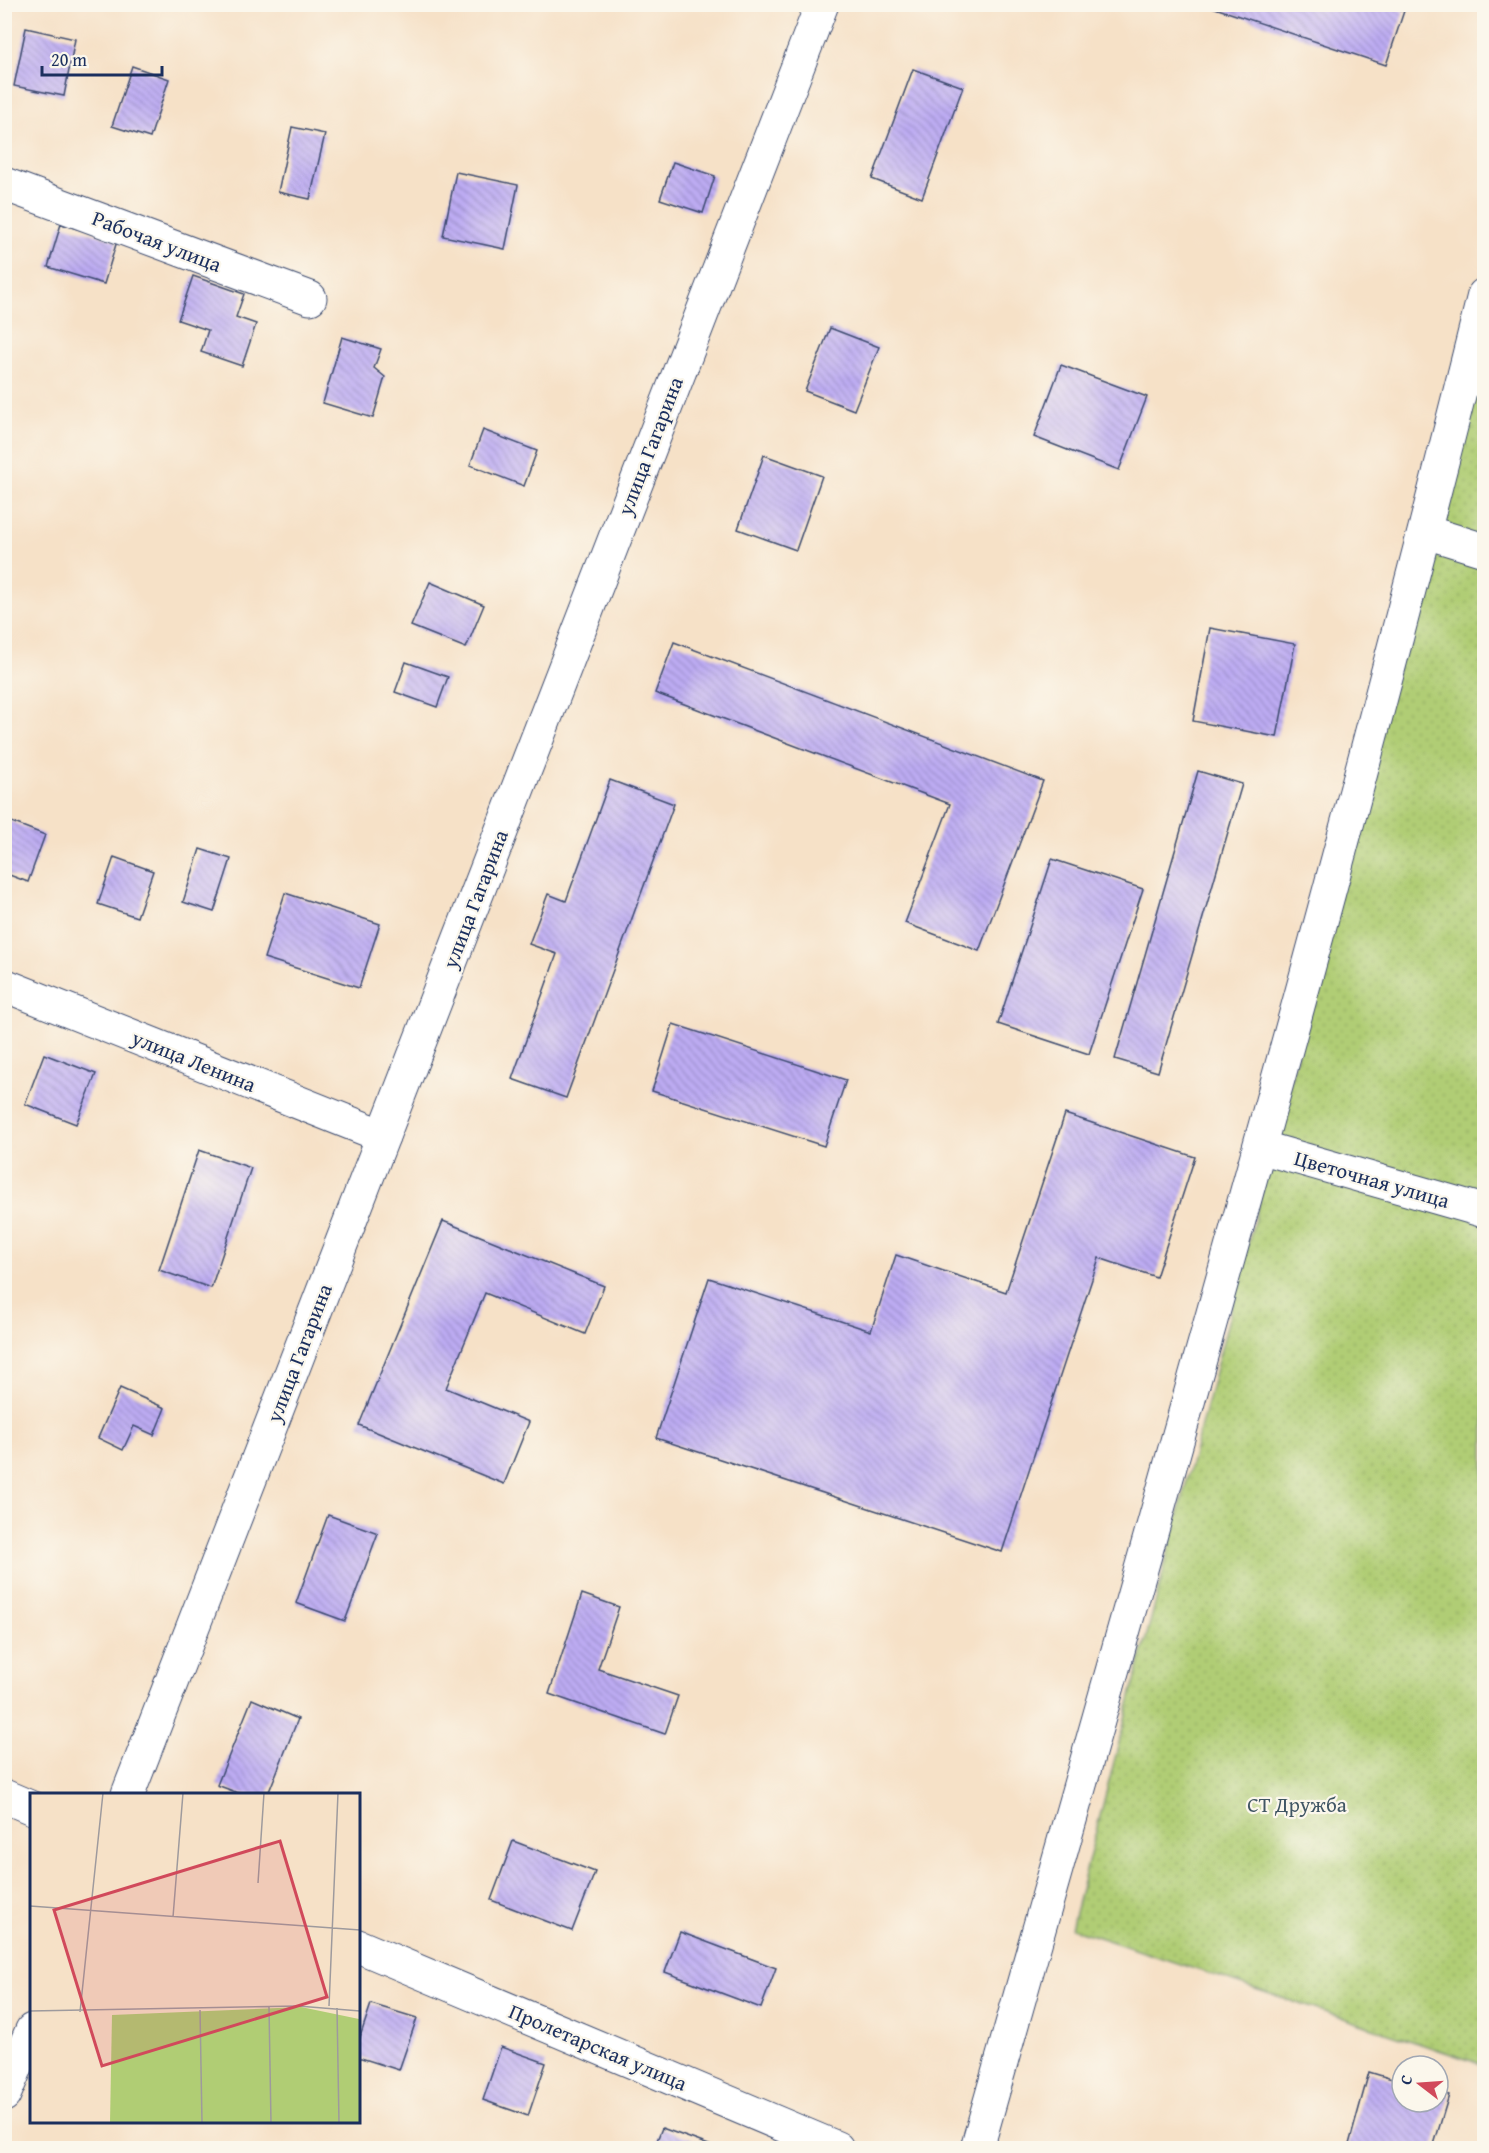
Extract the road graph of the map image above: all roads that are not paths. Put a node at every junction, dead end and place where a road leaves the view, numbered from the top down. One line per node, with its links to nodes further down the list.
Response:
1 (822, 4): 8 (street, улица Гагарина)
2 (4, 184): 4 (street, Рабочая улица)
3 (1485, 295): 5 (street)
4 (310, 298)
5 (1426, 532): 6 (street); 9 (street)
6 (1485, 549)
7 (4, 985): 8 (street, улица Ленина)
8 (383, 1136): 11 (street, улица Гагарина)
9 (1260, 1147): 10 (street, Цветочная улица); 18 (street)
10 (1485, 1211)
11 (128, 1793)
12 (4, 1796): 13 (street)
13 (30, 1807)
14 (360, 1947): 17 (street, Пролетарская улица)
15 (30, 2035): 16 (street)
16 (4, 2096)
17 (837, 2148)
18 (977, 2148)

